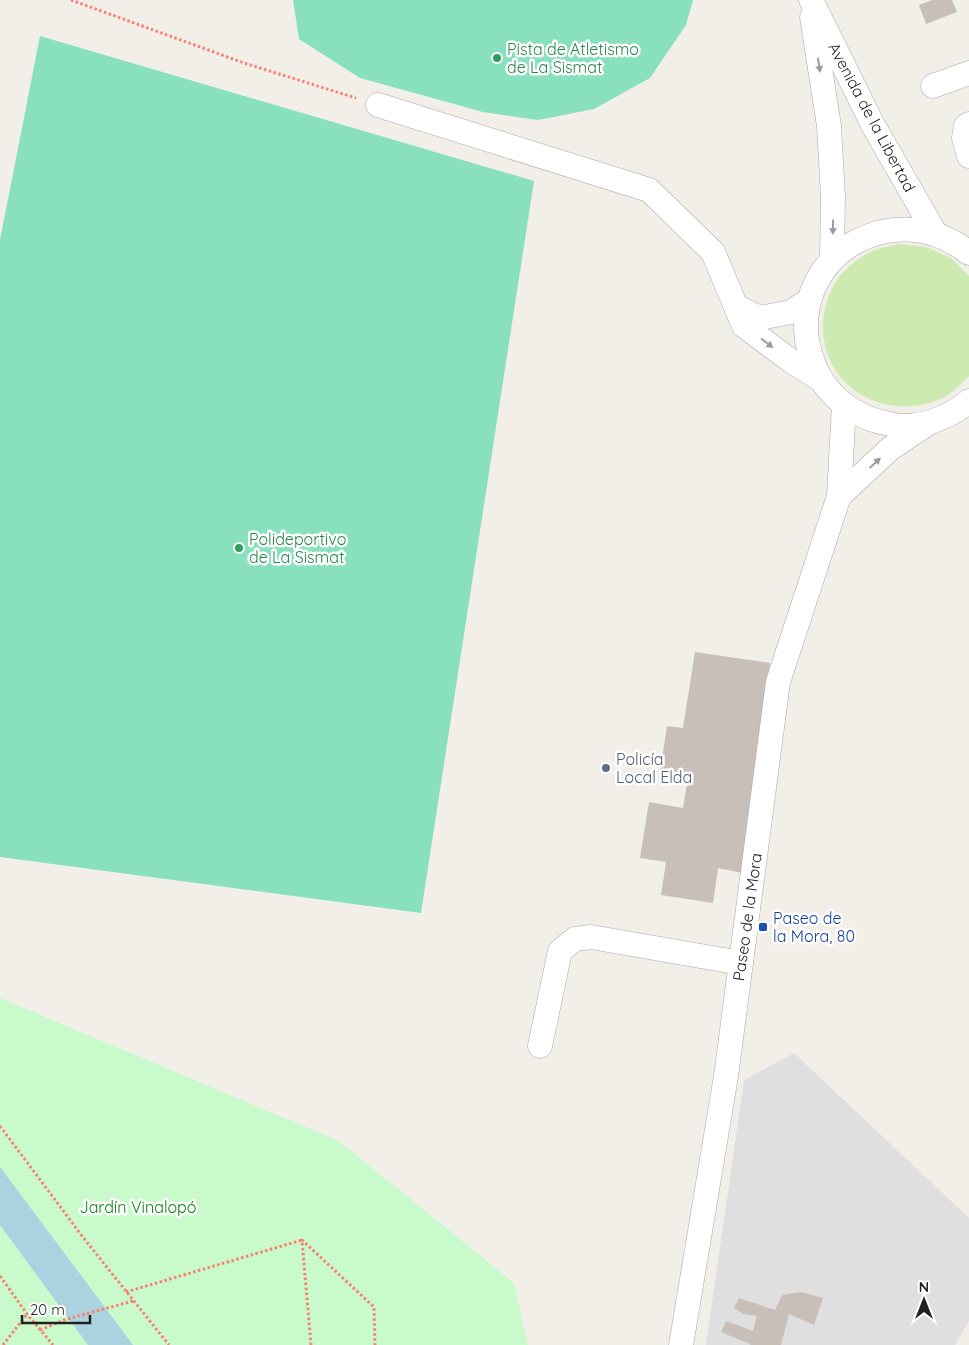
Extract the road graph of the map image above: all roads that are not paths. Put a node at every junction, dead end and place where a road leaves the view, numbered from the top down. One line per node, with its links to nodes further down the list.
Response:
1 (810, 0): 7 (street, Avenida de la Libertad); 8 (street, Avenida de la Libertad, one-way to 8)
2 (969, 73): 3 (street)
3 (932, 86)
4 (378, 104): 10 (street)
5 (969, 124): 6 (street)
6 (969, 156)
7 (957, 242): 8 (street)
8 (832, 259): 9 (street)
9 (809, 300): 10 (street); 11 (street)
10 (737, 307): 11 (street, one-way to 11)
11 (820, 379): 12 (street)
12 (844, 405): 14 (street); 15 (street, Paseo de la Mora)
13 (966, 408): 14 (street)
14 (929, 423): 15 (street, Paseo de la Mora, one-way to 14)
15 (839, 496): 16 (street, Paseo de la Mora)
16 (741, 963): 17 (street); 18 (street, Paseo de la Mora)
17 (540, 1046)
18 (681, 1345)

